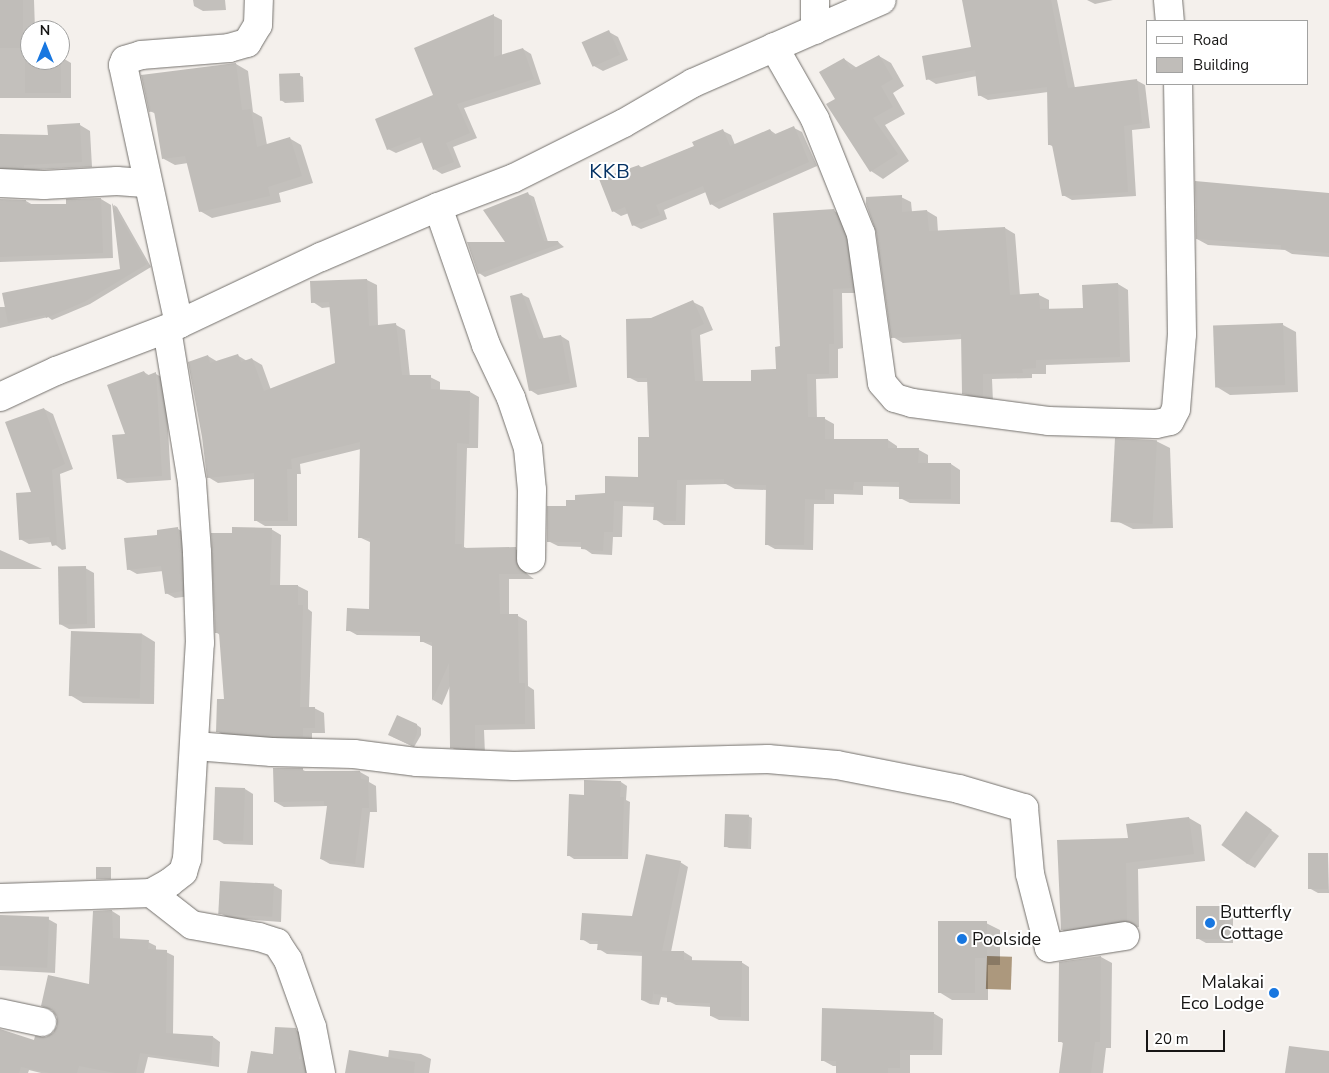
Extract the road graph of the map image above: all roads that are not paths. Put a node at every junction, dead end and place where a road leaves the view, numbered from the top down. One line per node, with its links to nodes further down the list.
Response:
1 (259, 0): 10 (street)
2 (816, 0): 6 (street)
3 (882, 0): 6 (street)
4 (1168, 0): 5 (street)
5 (1170, 20)
6 (815, 30): 7 (street)
7 (774, 47): 8 (street); 11 (street)
8 (1178, 85)
9 (0, 183): 10 (street)
10 (148, 183): 12 (street)
11 (438, 207): 12 (street); 14 (street)
12 (173, 327): 13 (street); 15 (street)
13 (0, 397)
14 (531, 559)
15 (195, 746): 16 (street); 18 (street)
16 (152, 893): 17 (street); 21 (street)
17 (0, 898)
18 (1125, 936)
19 (0, 1013): 20 (street)
20 (42, 1022)
21 (320, 1073)

